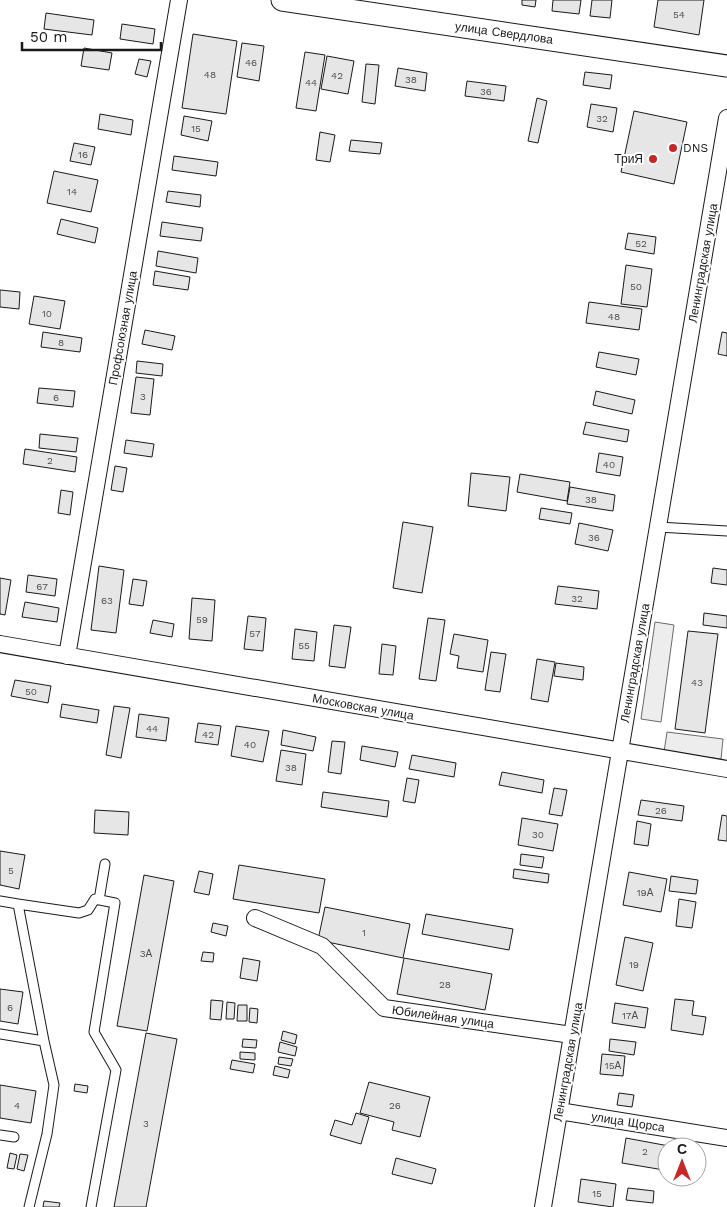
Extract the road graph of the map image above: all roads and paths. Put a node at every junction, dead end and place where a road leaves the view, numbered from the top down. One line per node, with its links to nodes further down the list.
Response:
1 (179, 0): 8 (street, Профсоюзная улица)
2 (282, 0): 3 (street, улица Свердлова)
3 (727, 66)
4 (727, 118): 5 (street, Ленинградская улица)
5 (658, 527): 6 (lane); 9 (street, Ленинградская улица)
6 (727, 532)
7 (0, 644): 8 (street, Московская улица)
8 (67, 656): 9 (street, Московская улица)
9 (621, 751): 10 (street, Московская улица); 17 (street, Ленинградская улица)
10 (727, 769)
11 (105, 864): 12 (lane)
12 (99, 900): 14 (lane); 24 (lane)
13 (0, 901): 14 (lane)
14 (18, 904): 18 (lane)
15 (255, 918): 17 (street, Юбилейная улица)
16 (0, 1034): 18 (lane)
17 (572, 1034): 19 (street, Ленинградская улица)
18 (44, 1041): 23 (lane)
19 (559, 1111): 22 (street, улица Щорса); 25 (street, Ленинградская улица)
20 (0, 1135): 21 (lane)
21 (14, 1137)
22 (727, 1138)
23 (30, 1207)
24 (91, 1207)
25 (543, 1207)

